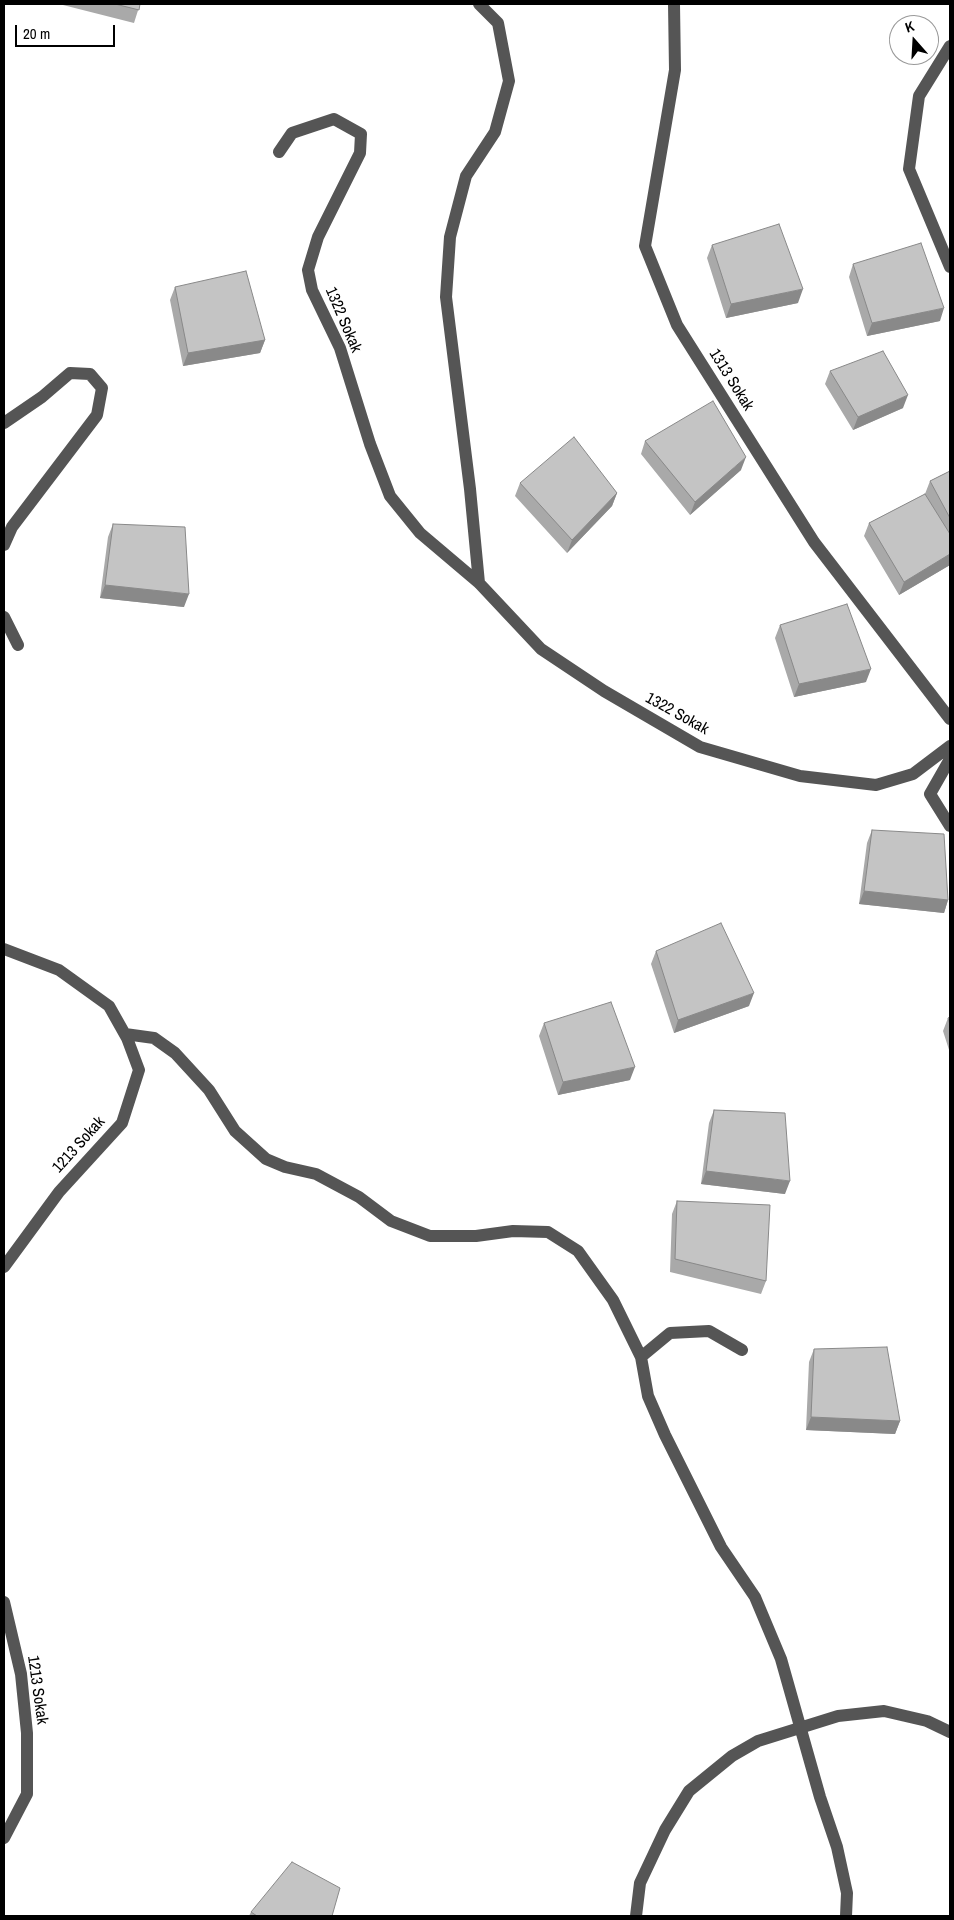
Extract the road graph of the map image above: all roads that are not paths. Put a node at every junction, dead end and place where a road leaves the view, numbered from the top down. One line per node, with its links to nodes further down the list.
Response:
1 (479, 4): 8 (street)
2 (674, 4): 11 (street, 1313 Sokak)
3 (950, 46): 5 (street)
4 (280, 152): 8 (street, 1322 Sokak)
5 (950, 267)
6 (4, 423): 7 (street)
7 (4, 545)
8 (479, 583): 12 (street, 1322 Sokak)
9 (4, 617): 10 (street)
10 (18, 646)
11 (950, 718)
12 (950, 746)
13 (950, 758): 14 (street)
14 (950, 826)
15 (4, 949): 16 (street, 1213 Sokak)
16 (125, 1034): 17 (street, 1213 Sokak); 19 (street)
17 (4, 1267)
18 (742, 1350): 19 (street)
19 (641, 1357): 21 (street)
20 (4, 1602): 23 (street, 1213 Sokak)
21 (800, 1727): 22 (street); 24 (street); 25 (street)
22 (950, 1732)
23 (4, 1838)
24 (636, 1916)
25 (846, 1916)

